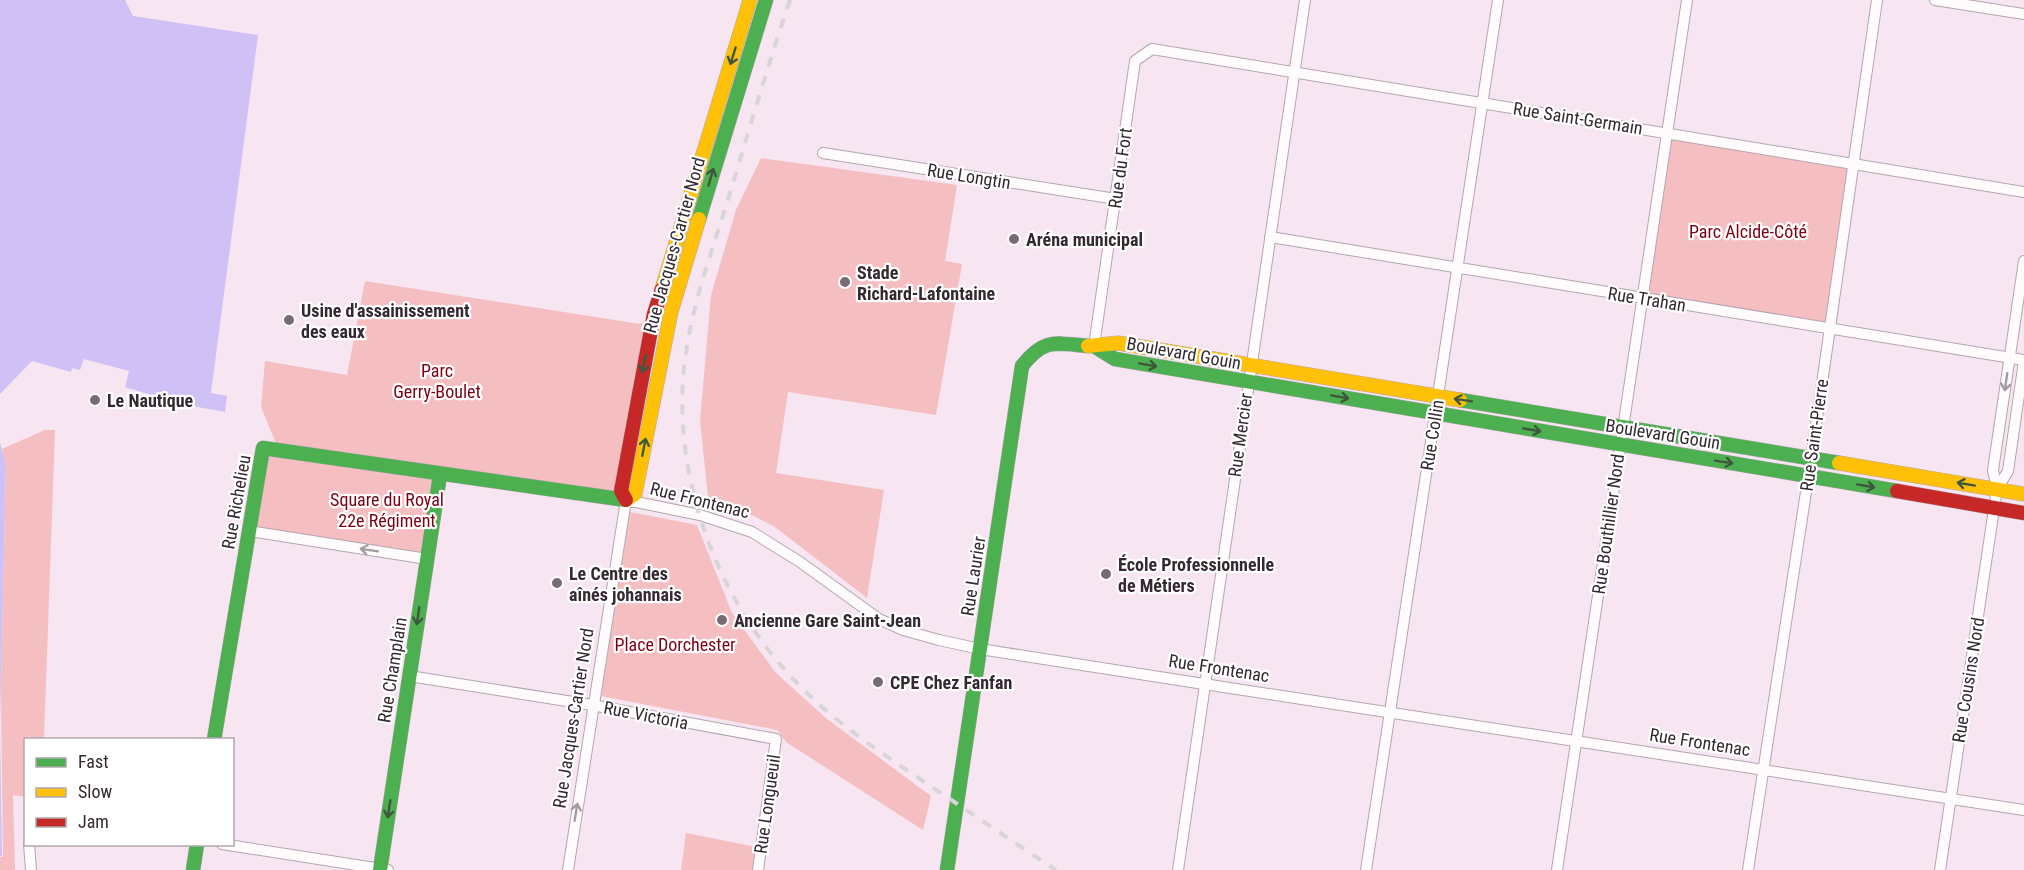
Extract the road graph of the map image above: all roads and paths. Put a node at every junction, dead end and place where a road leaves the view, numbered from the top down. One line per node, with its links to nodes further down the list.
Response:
1 (750, 0): 36 (street, Rue Jacques-Cartier Nord, one-way to 36)
2 (766, 0): 36 (street, Rue Jacques-Cartier Nord, one-way to 2)
3 (1305, 0): 10 (street, Rue Mercier)
4 (1498, 0): 11 (street, Rue Collin)
5 (1687, 0): 12 (street, Rue Bouthillier Nord)
6 (1877, 0): 14 (street, Rue Saint-Pierre)
7 (1935, 0): 8 (street)
8 (2024, 14)
9 (1135, 61): 10 (street, Rue Saint-Germain); 16 (street, Rue du Fort)
10 (1294, 72): 11 (street, Rue Saint-Germain); 17 (street, Rue Mercier)
11 (1483, 103): 12 (street, Rue Saint-Germain); 19 (street, Rue Collin)
12 (1667, 133): 14 (street, Rue Saint-Germain); 20 (street, Rue Bouthillier Nord)
13 (823, 153): 16 (street, Rue Longtin)
14 (1853, 164): 15 (street, Rue Saint-Germain); 21 (street, Rue Saint-Pierre)
15 (2024, 192)
16 (1116, 199): 22 (street, Rue du Fort)
17 (1270, 237): 19 (street, Rue Trahan); 25 (street, Rue Mercier)
18 (2024, 261): 23 (street, Rue Cousins Nord)
19 (1458, 268): 20 (street, Rue Trahan); 27 (street, Rue Collin)
20 (1642, 298): 21 (street, Rue Trahan); 29 (street, Rue Bouthillier Nord)
21 (1829, 329): 23 (street, Rue Trahan); 31 (street, Rue Saint-Pierre)
22 (1094, 346): 25 (street, Boulevard Gouin); 26 (street, Boulevard Gouin, one-way to 26); 41 (street, Rue Laurier)
23 (2010, 358): 24 (street, Rue Trahan); 34 (street, Rue Cousins Nord, one-way to 34)
24 (2024, 361): 34 (street, Rue Cousins Nord)
25 (1251, 365): 26 (street, Rue Mercier); 27 (street, Boulevard Gouin)
26 (1248, 382): 28 (street, Boulevard Gouin, one-way to 28); 43 (street, Rue Mercier)
27 (1438, 396): 28 (street, Rue Collin); 29 (street, Boulevard Gouin, one-way to 27)
28 (1436, 414): 30 (street, Boulevard Gouin, one-way to 30); 45 (street, Rue Collin)
29 (1623, 427): 30 (street, Rue Bouthillier Nord); 31 (street, Boulevard Gouin)
30 (1620, 445): 33 (street, Boulevard Gouin, one-way to 33); 48 (street, Rue Bouthillier Nord)
31 (1811, 458): 33 (street, Rue Saint-Pierre); 34 (street, Boulevard Gouin, one-way to 31)
32 (441, 475): 36 (street, Rue Frontenac); 39 (street, Rue Richelieu); 40 (street, Rue Champlain)
33 (1808, 476): 37 (street, Boulevard Gouin, one-way to 37); 49 (street, Rue Saint-Pierre)
34 (1997, 489): 35 (street, Boulevard Gouin); 37 (street, Rue Cousins Nord)
35 (2024, 494)
36 (626, 500): 41 (street, Rue Frontenac); 44 (street, Rue Jacques-Cartier Nord)
37 (1994, 508): 38 (street, Boulevard Gouin); 50 (street, Rue Cousins Nord)
38 (2024, 513)
39 (249, 531): 40 (street, one-way to 39); 46 (street, Rue Richelieu)
40 (427, 559): 42 (street, Rue Champlain, one-way to 42)
41 (980, 649): 43 (street, Rue Frontenac); 60 (street, Rue Laurier)
42 (409, 676): 44 (street, Rue Victoria); 57 (street, Rue Champlain, one-way to 57)
43 (1204, 684): 45 (street, Rue Frontenac); 61 (street, Rue Mercier)
44 (592, 705): 47 (street, Rue Victoria); 58 (street, Rue Jacques-Cartier Nord, one-way to 44)
45 (1390, 712): 48 (street, Rue Frontenac); 62 (street, Rue Collin)
46 (214, 738)
47 (776, 739): 59 (street, Rue Longueuil)
48 (1576, 741): 49 (street, Rue Frontenac); 63 (street, Rue Bouthillier Nord)
49 (1763, 770): 50 (street, Rue Frontenac); 64 (street, Rue Saint-Pierre)
50 (1950, 798): 51 (street, Rue Frontenac); 65 (street, Rue Cousins Nord)
51 (2024, 810)
52 (29, 846): 55 (street)
53 (197, 846): 56 (street)
54 (234, 846): 57 (street)
55 (31, 870)
56 (193, 870)
57 (383, 870)
58 (568, 870)
59 (758, 870)
60 (947, 870)
61 (1178, 870)
62 (1366, 870)
63 (1557, 870)
64 (1748, 870)
65 (1940, 870)

